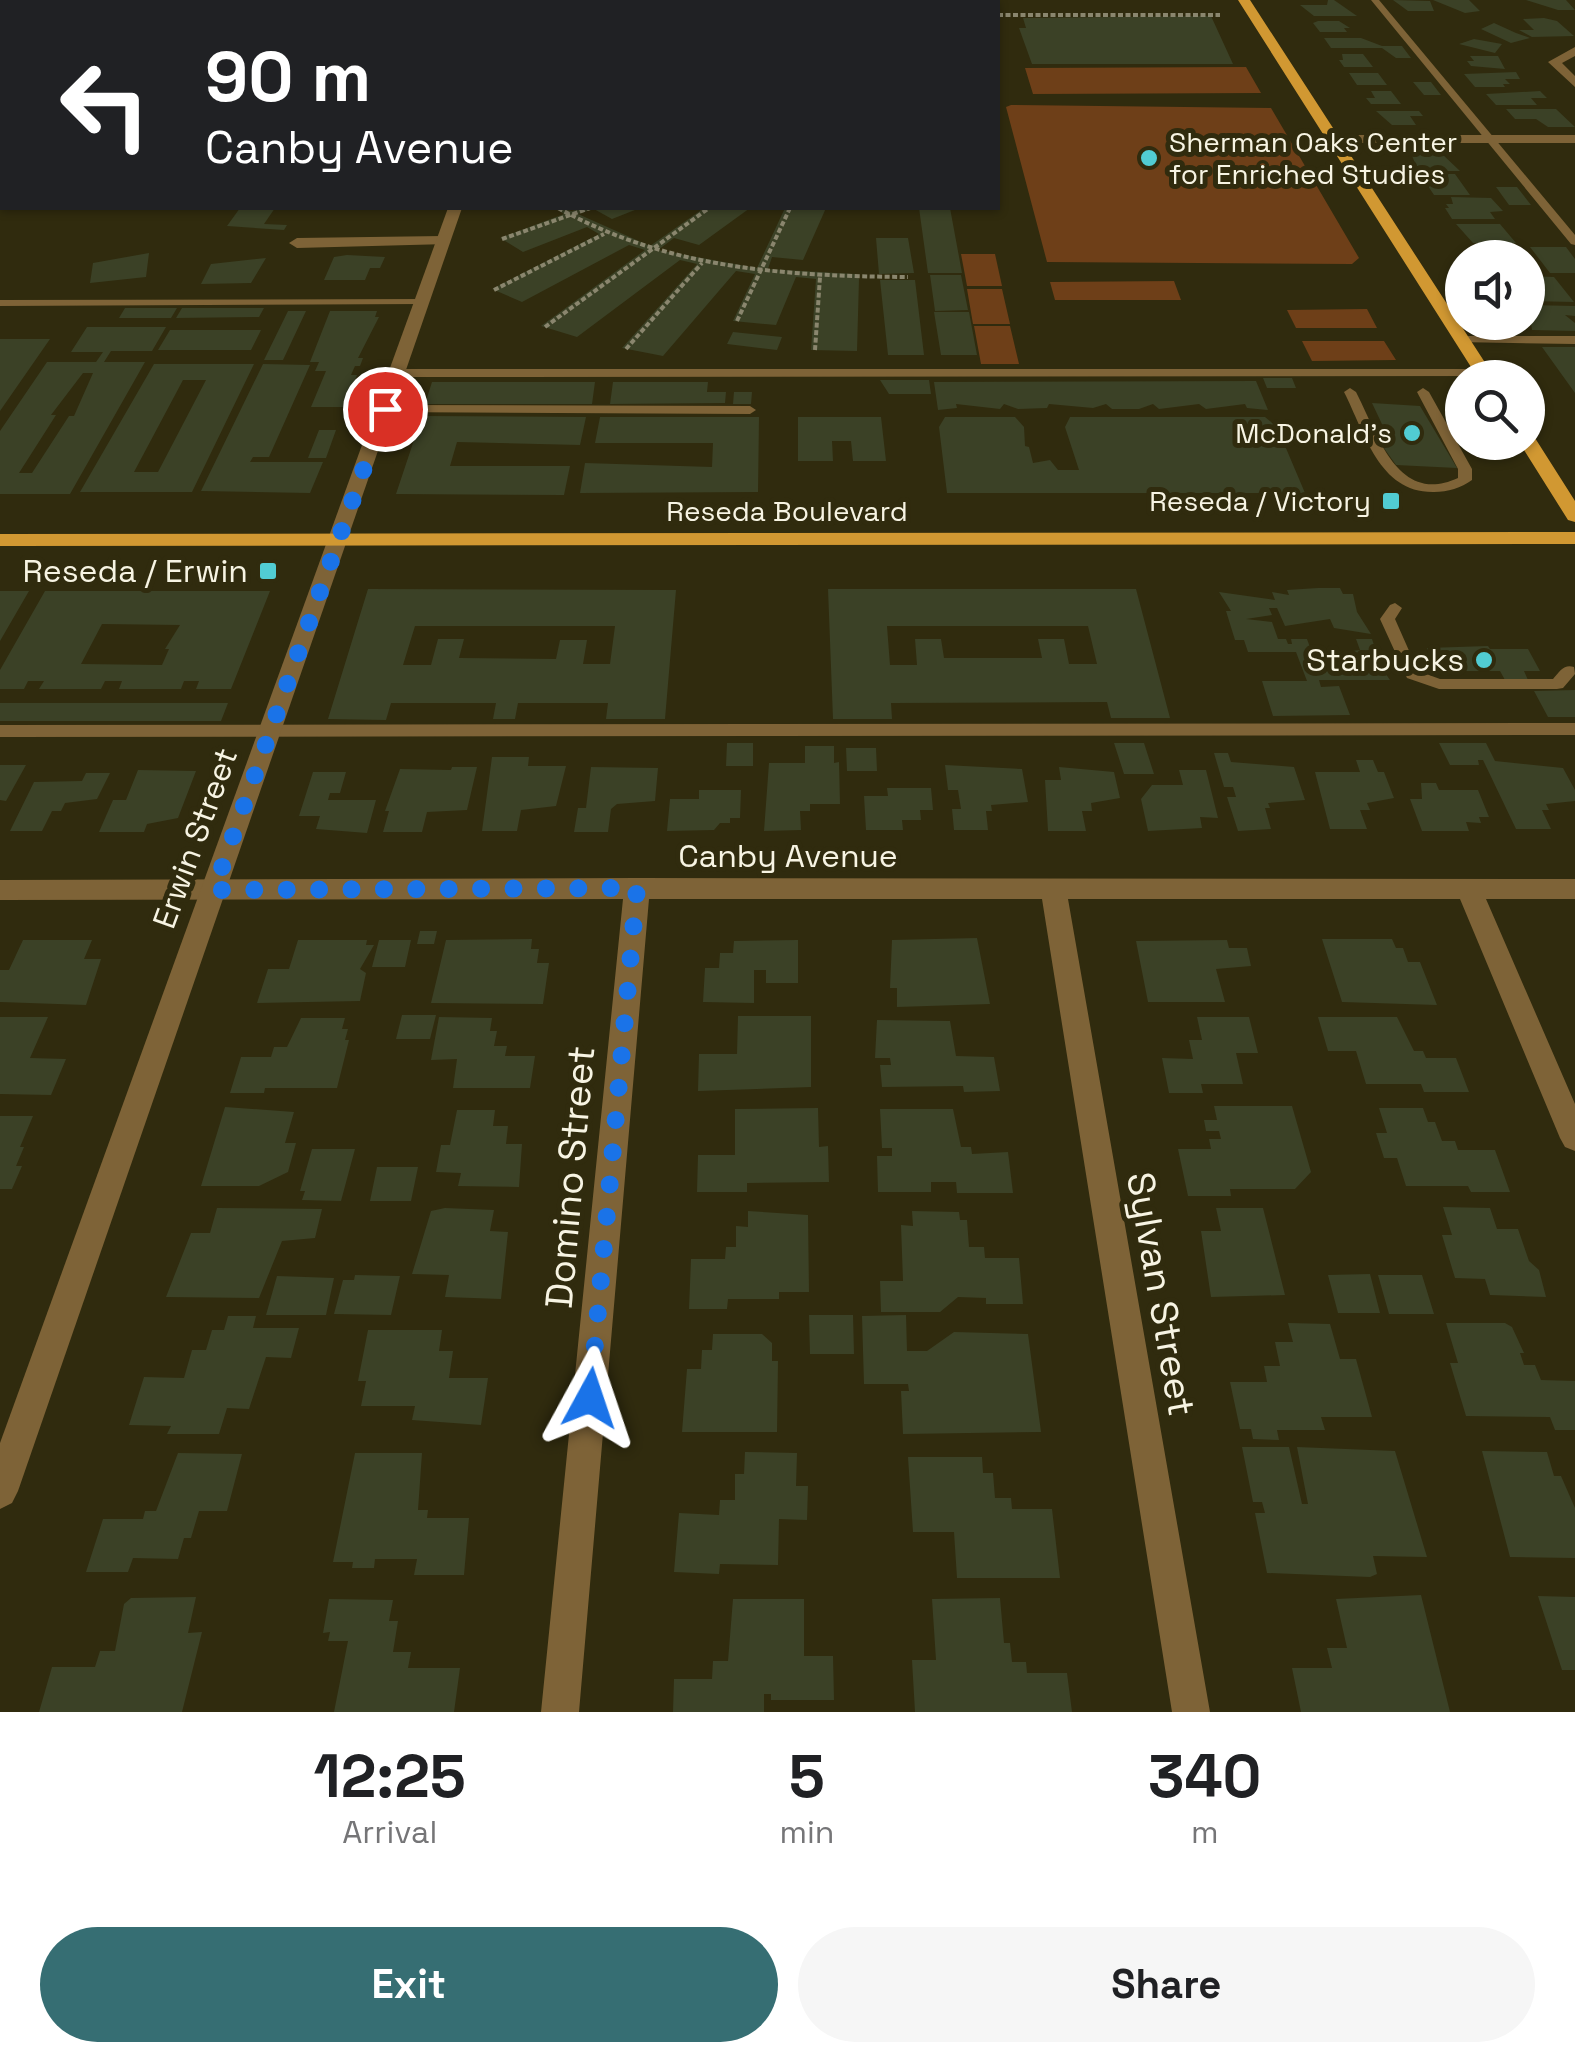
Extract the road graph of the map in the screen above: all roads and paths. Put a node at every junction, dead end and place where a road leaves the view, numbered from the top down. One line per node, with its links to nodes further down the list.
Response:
1 (1244, 0): 8 (main road)
2 (1376, 0): 7 (lane)
3 (1220, 14): 4 (path)
4 (1000, 15)
5 (1575, 52): 6 (street)
6 (1575, 84)
7 (1489, 138): 8 (street); 9 (street); 19 (lane)
8 (1333, 139): 29 (main road)
9 (1575, 139)
10 (454, 210): 18 (street, Erwin Street)
11 (561, 210): 15 (path)
12 (584, 210): 15 (path)
13 (706, 210): 21 (path)
14 (789, 210): 23 (path)
15 (569, 215): 16 (path); 17 (path)
16 (605, 234): 21 (path); 26 (path)
17 (502, 239)
18 (443, 241): 20 (street); 27 (street, Erwin Street)
19 (1575, 242)
20 (298, 243)
21 (651, 250): 22 (path); 31 (path)
22 (702, 263): 23 (path); 35 (path)
23 (761, 272): 24 (path); 30 (path)
24 (820, 277): 25 (path); 36 (path)
25 (908, 277)
26 (494, 290)
27 (422, 301): 28 (lane); 38 (street, Erwin Street)
28 (0, 303)
29 (1445, 314)
30 (737, 322)
31 (545, 327)
32 (1462, 340): 37 (main road)
33 (1545, 340): 34 (lane)
34 (1575, 340)
35 (626, 349)
36 (815, 350)
37 (1475, 360)
38 (398, 373): 39 (lane); 42 (street, Erwin Street)
39 (1445, 375)
40 (1350, 392): 41 (lane)
41 (1422, 392)
42 (385, 409): 43 (lane); 47 (street, Erwin Street)
43 (750, 410)
44 (1539, 460): 45 (main road)
45 (1575, 516)
46 (1575, 538): 47 (main road, Reseda Boulevard)
47 (338, 539): 48 (main road, Reseda Boulevard); 52 (street, Erwin Street)
48 (0, 540)
49 (1395, 608): 50 (lane)
50 (1569, 670)
51 (1575, 729): 52 (lane)
52 (271, 730): 53 (lane); 58 (street, Erwin Street)
53 (0, 731)
54 (637, 888): 55 (street, Canby Avenue); 58 (street, Canby Avenue); 62 (street, Domino Street)
55 (1053, 888): 59 (street, Canby Avenue); 63 (street, Sylvan Street)
56 (1575, 889): 59 (street, Canby Avenue)
57 (0, 890): 58 (street, Canby Avenue)
58 (214, 890): 61 (street, Erwin Street)
59 (1469, 890): 60 (street)
60 (1575, 1138)
61 (0, 1491)
62 (560, 1712)
63 (1191, 1712)

